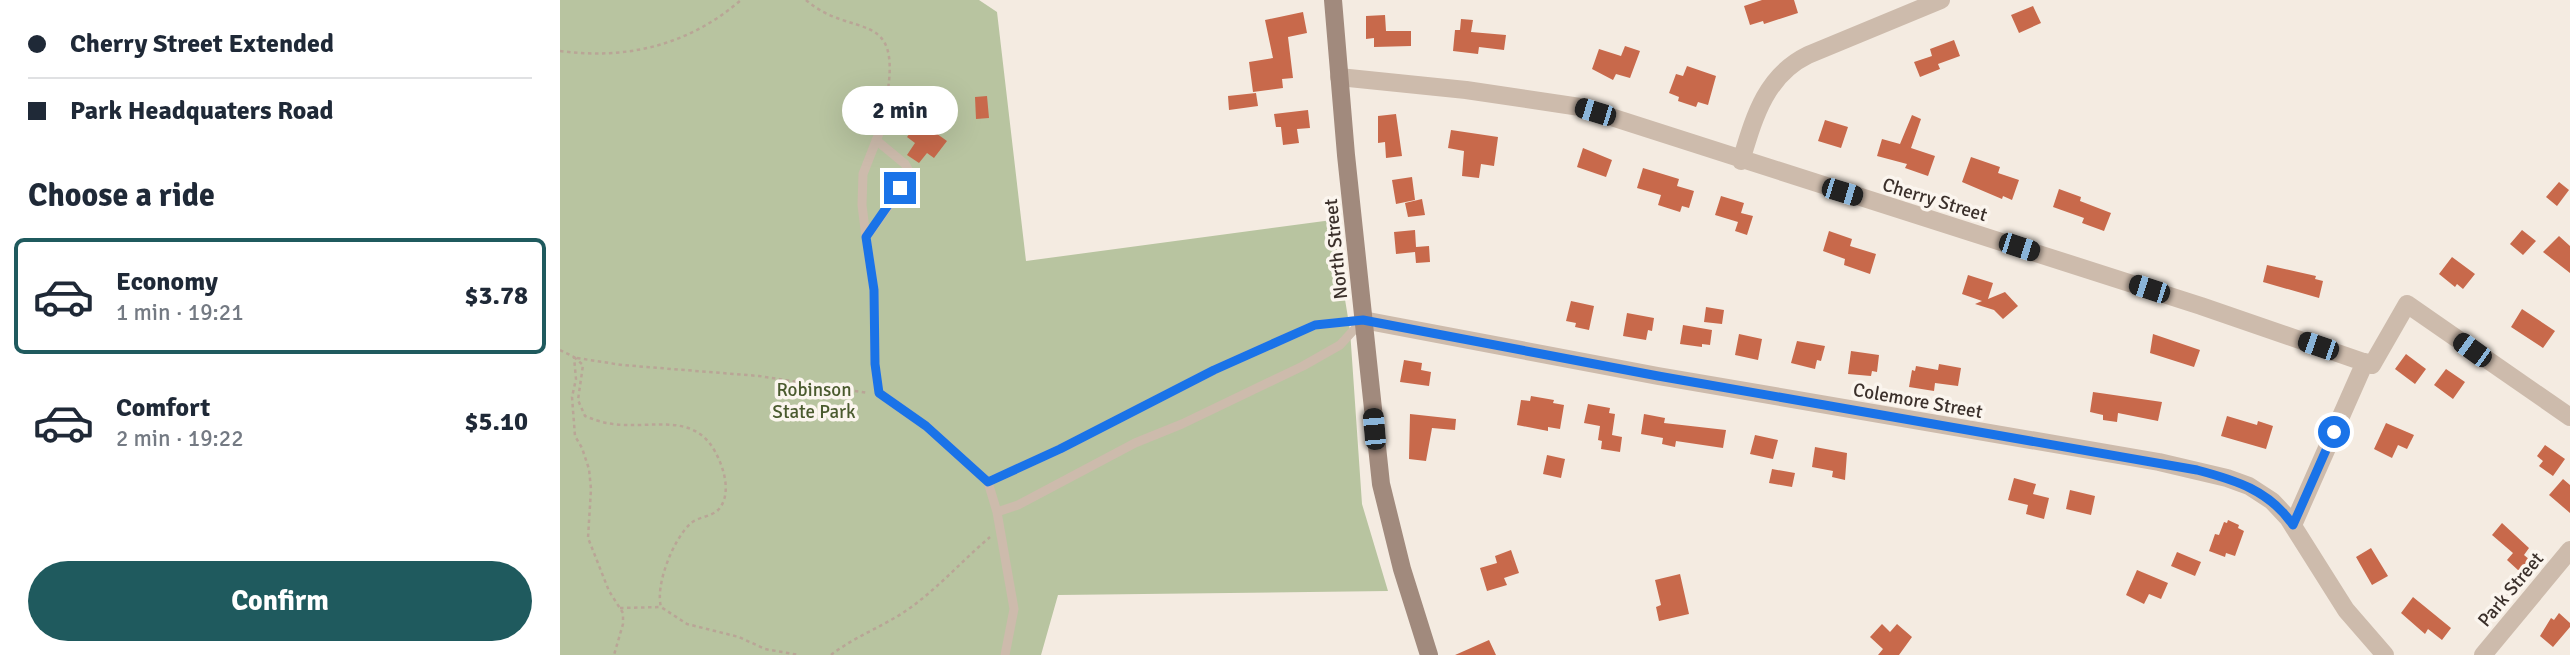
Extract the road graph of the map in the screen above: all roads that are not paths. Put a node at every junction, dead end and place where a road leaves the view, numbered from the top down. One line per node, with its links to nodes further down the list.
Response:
1 (1333, 0): 3 (main road, North Street)
2 (1941, 0): 6 (street)
3 (1339, 77): 6 (street, Cherry Street); 8 (main road, North Street)
4 (950, 121): 5 (lane)
5 (876, 141): 7 (lane); 7 (lane)
6 (1741, 161): 9 (street, Cherry Street)
7 (866, 237): 11 (lane)
8 (1363, 320): 11 (lane); 12 (lane); 13 (street, Colemore Street); 16 (main road, North Street)
9 (2365, 362): 10 (street); 13 (street)
10 (2570, 417)
11 (988, 482): 12 (lane)
12 (997, 512): 15 (lane)
13 (2293, 525): 17 (street, Colemore Street)
14 (2570, 550): 18 (street, Park Street)
15 (1005, 655)
16 (1429, 655)
17 (2385, 655)
18 (2483, 655)

